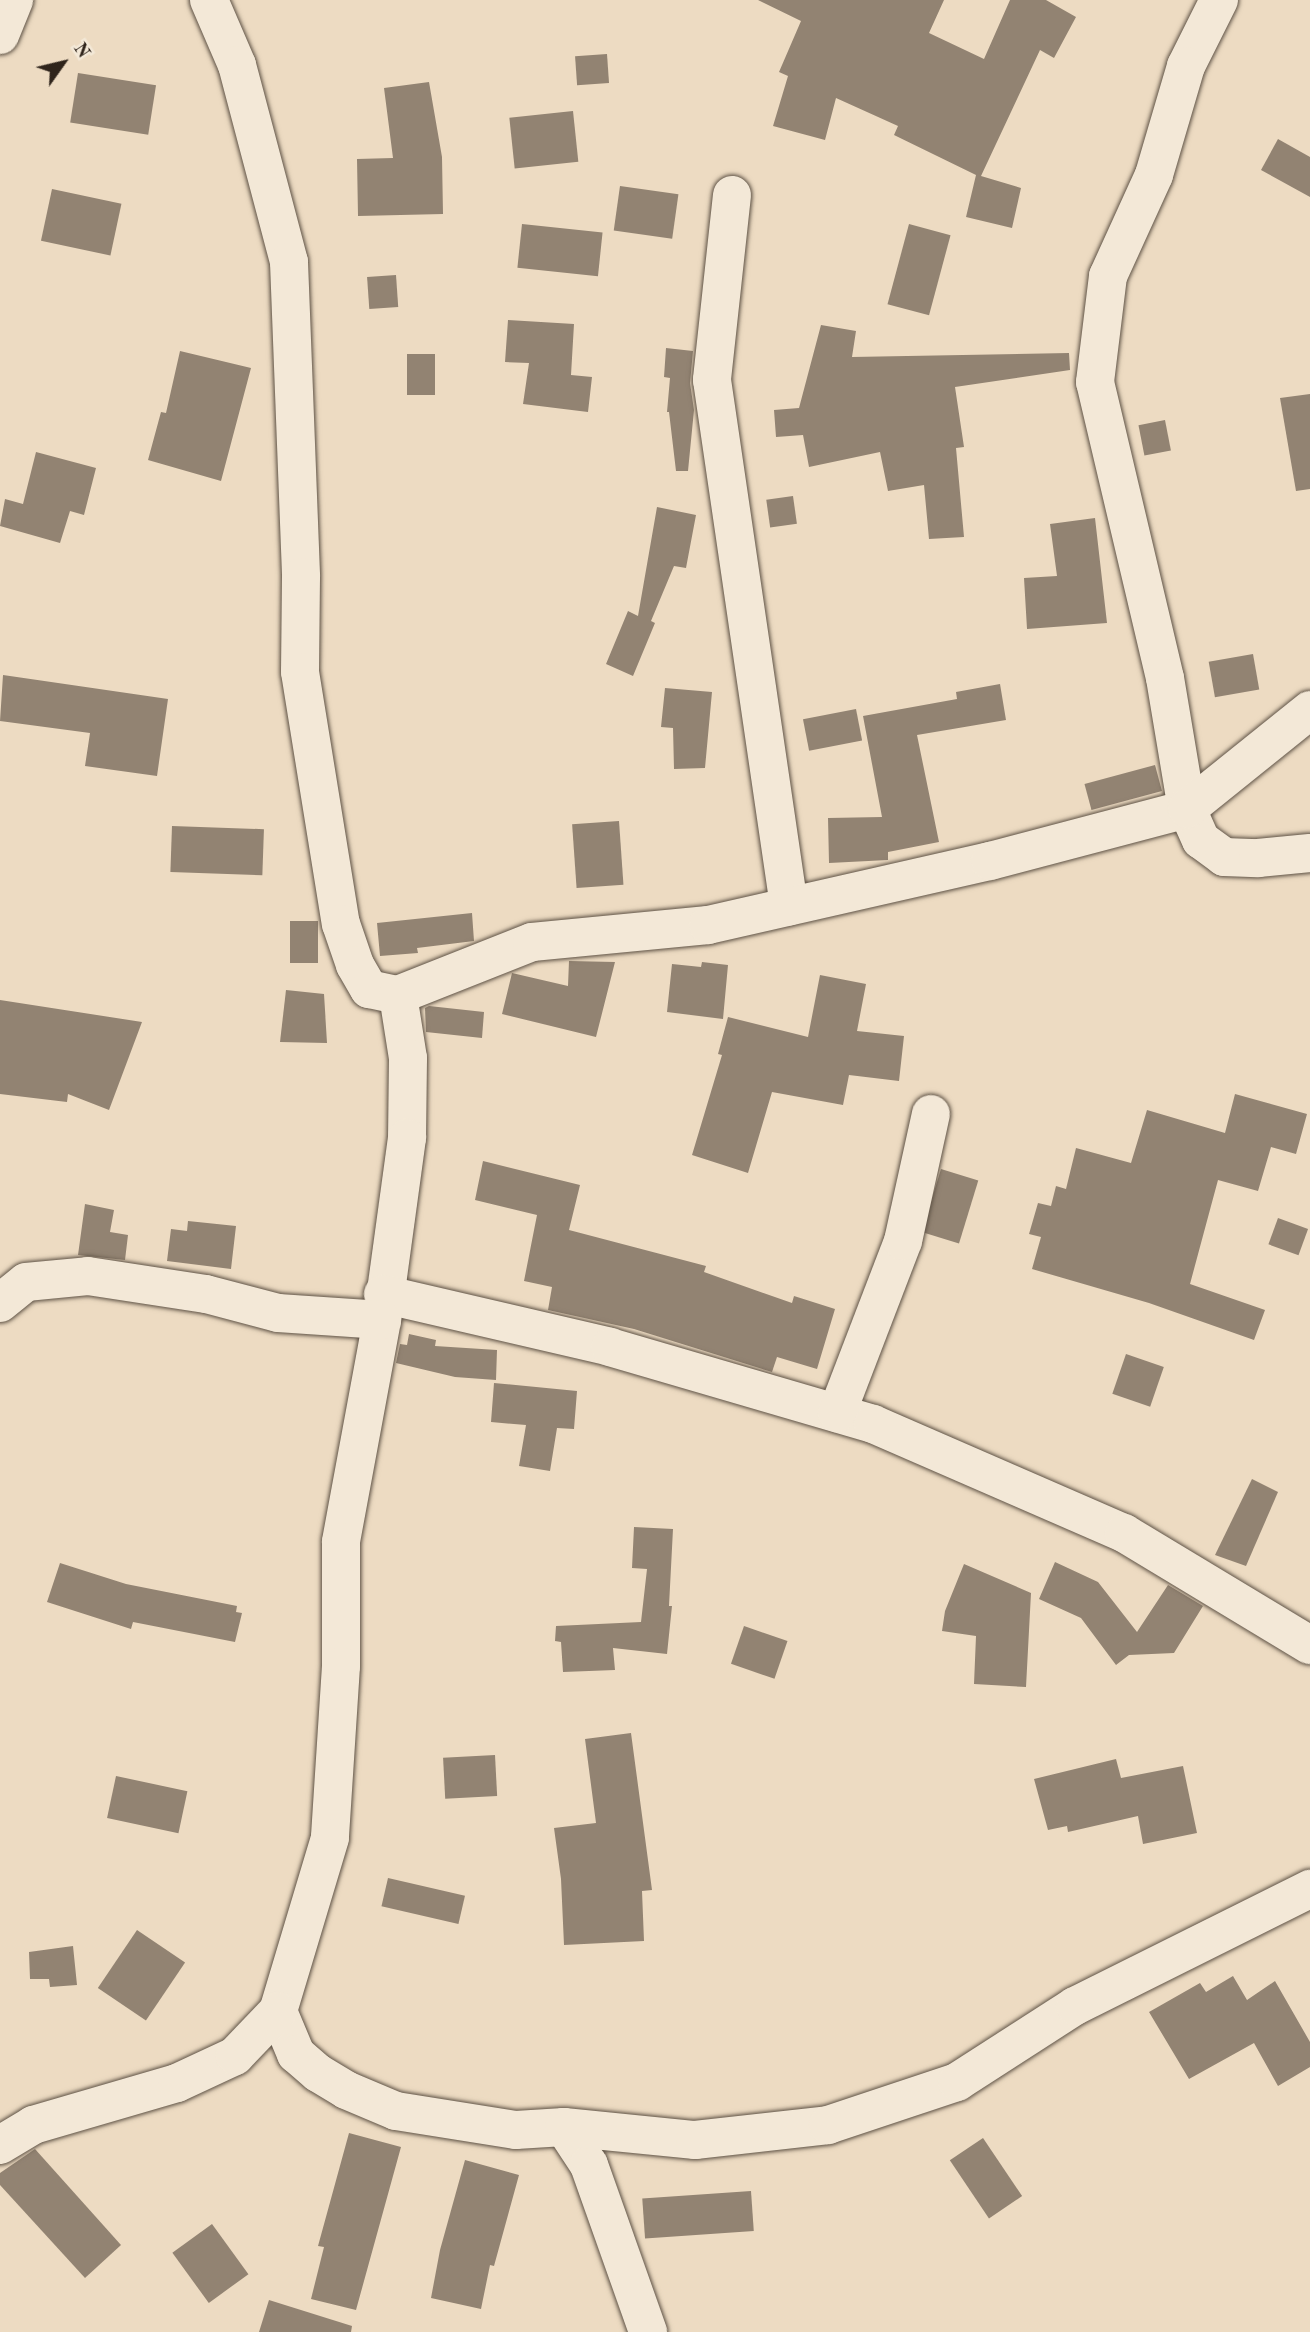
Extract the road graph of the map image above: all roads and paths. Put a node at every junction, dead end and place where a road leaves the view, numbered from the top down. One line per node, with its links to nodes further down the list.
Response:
1 (14, 0): 4 (street)
2 (209, 0): 10 (street)
3 (1219, 0): 7 (street)
4 (0, 35)
5 (732, 195): 9 (street)
6 (1310, 710): 7 (street)
7 (1187, 809): 8 (street); 9 (street)
8 (1310, 853)
9 (789, 906): 10 (street)
10 (398, 995): 13 (street)
11 (930, 1114): 14 (street)
12 (0, 1303): 13 (street)
13 (383, 1307): 14 (street); 17 (street)
14 (836, 1413): 15 (street)
15 (1310, 1645)
16 (1310, 1889): 18 (street)
17 (278, 2011): 18 (street); 19 (street)
18 (564, 2127): 20 (street)
19 (0, 2145)
20 (648, 2332)

